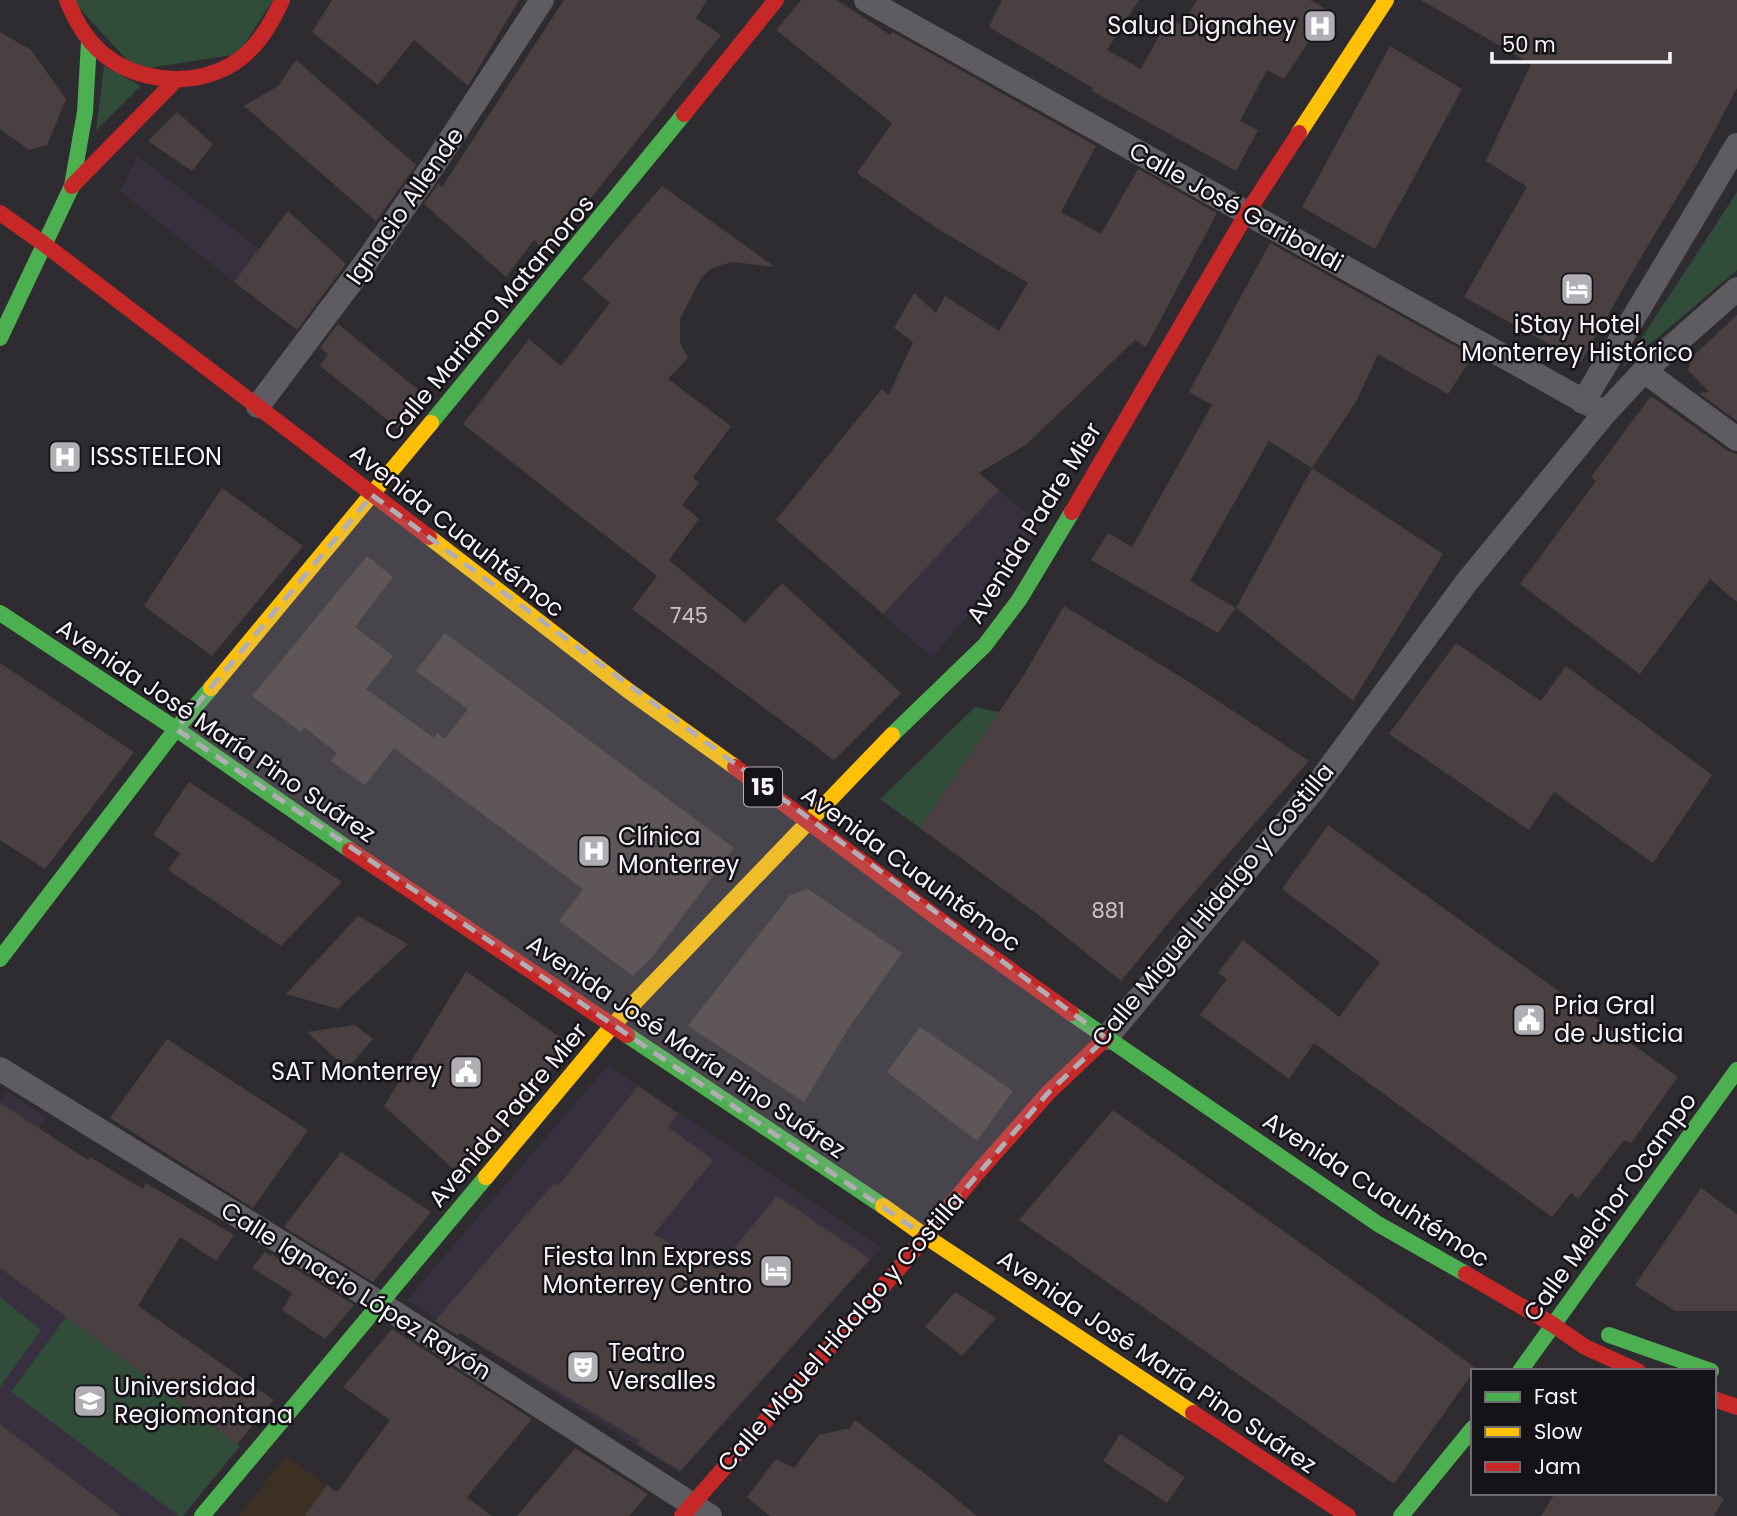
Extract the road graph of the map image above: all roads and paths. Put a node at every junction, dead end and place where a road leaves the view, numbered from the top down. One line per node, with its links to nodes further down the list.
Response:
1 (67, 0): 7 (main road)
2 (282, 0): 8 (main road)
3 (542, 0): 18 (street, Ignacio Allende)
4 (776, 0): 21 (main road, Calle Mariano Matamoros)
5 (866, 0): 11 (street, Calle José Garibaldi)
6 (1387, 0): 11 (main road, Avenida Padre Mier)
7 (89, 41): 8 (main road); 10 (main road)
8 (175, 80): 10 (main road)
9 (1737, 145): 17 (street)
10 (72, 186): 13 (main road)
11 (1247, 212): 17 (street, Calle José Garibaldi); 24 (main road, Avenida Padre Mier)
12 (0, 213): 13 (main road, Avenida Cuauhtémoc / 15)
13 (44, 244): 15 (main road); 18 (main road, Avenida Cuauhtémoc / 15)
14 (1737, 289): 16 (street, Calle Miguel Hidalgo y Costilla)
15 (0, 338)
16 (1644, 371): 19 (street, Calle Miguel Hidalgo y Costilla); 20 (street)
17 (1583, 402): 19 (street, Calle José Garibaldi)
18 (258, 406): 21 (main road, Avenida Cuauhtémoc / 15)
19 (1605, 413): 27 (street, Calle Miguel Hidalgo y Costilla)
20 (1737, 439)
21 (372, 495): 23 (main road, Calle Mariano Matamoros); 24 (main road, Avenida Cuauhtémoc / 15)
22 (0, 613): 23 (main road, Avenida José María Pino Suárez)
23 (176, 729): 25 (main road, Calle Mariano Matamoros); 26 (main road, Avenida José María Pino Suárez)
24 (808, 820): 26 (main road, Avenida Padre Mier); 27 (main road, Avenida Cuauhtémoc / 15)
25 (0, 959)
26 (612, 1026): 30 (main road, Avenida José María Pino Suárez); 31 (main road, Avenida Padre Mier)
27 (1106, 1038): 30 (main road, Calle Miguel Hidalgo y Costilla); 32 (main road, Avenida Cuauhtémoc / 15)
28 (0, 1069): 31 (street, Calle Ignacio López Rayón)
29 (1737, 1070): 32 (main road, Calle Melchor Ocampo)
30 (925, 1236): 41 (main road, Calle Miguel Hidalgo y Costilla); 43 (main road, Avenida José María Pino Suárez)
31 (381, 1304): 41 (street, Calle Ignacio López Rayón); 42 (main road, Avenida Padre Mier)
32 (1552, 1324): 33 (main road, Avenida Cuauhtémoc / 15); 35 (main road, Calle Melchor Ocampo); 36 (main road, Avenida Cuauhtémoc / 15)
33 (1603, 1334): 34 (main road); 37 (main road, Avenida Cuauhtémoc / 15)
34 (1699, 1349)
35 (1521, 1369)
36 (1634, 1369)
37 (1705, 1369)
38 (1716, 1400): 39 (main road)
39 (1737, 1407)
40 (1471, 1430): 44 (main road)
41 (695, 1512)
42 (202, 1516)
43 (1349, 1516)
44 (1401, 1516)

